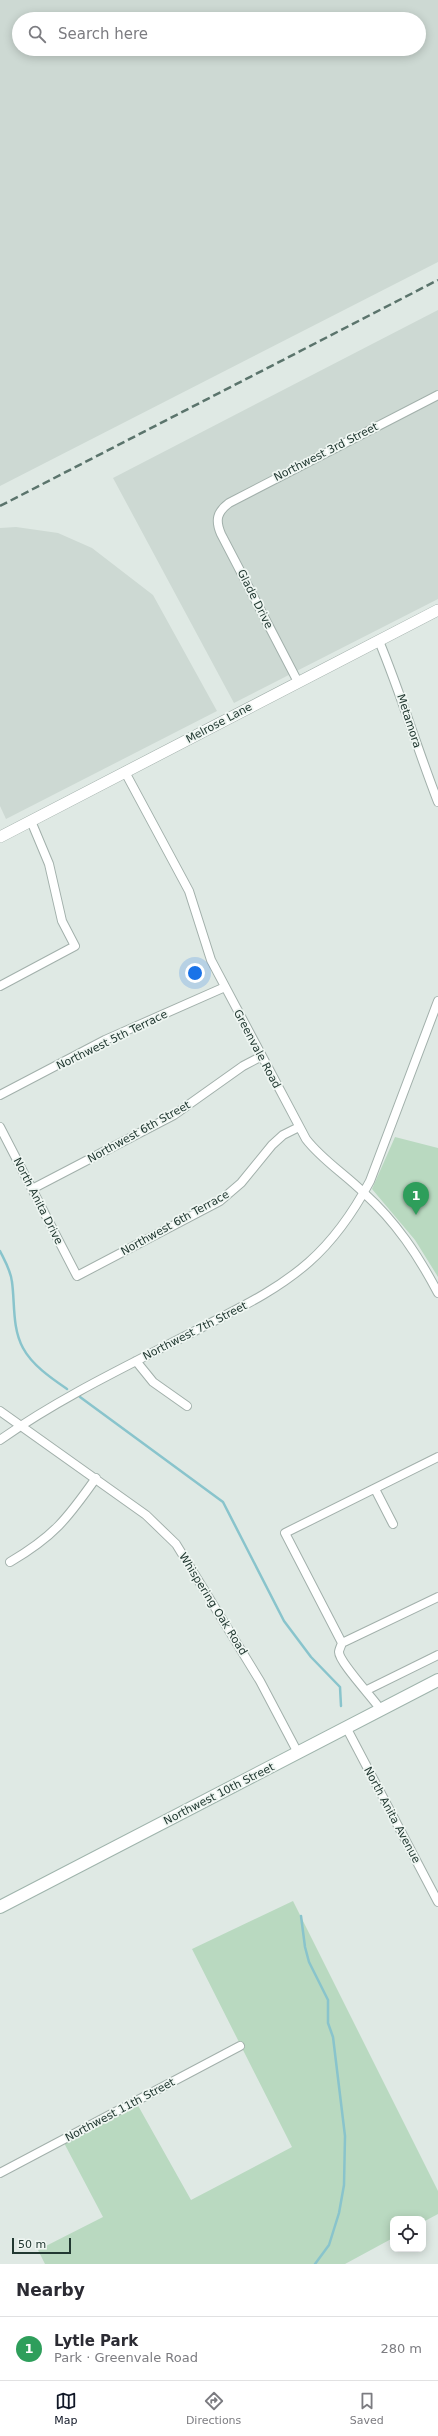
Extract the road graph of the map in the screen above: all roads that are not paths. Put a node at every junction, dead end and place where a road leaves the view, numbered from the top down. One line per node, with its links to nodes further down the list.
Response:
1 (438, 395): 2 (street, Northwest 3rd Street)
2 (218, 514): 5 (street, Glade Drive)
3 (438, 610): 4 (street, Melrose Lane)
4 (379, 641): 5 (street, Melrose Lane); 7 (street, Metamora)
5 (298, 682): 6 (street, Melrose Lane)
6 (125, 772): 8 (street, Melrose Lane); 11 (street, Greenvale Road)
7 (438, 802)
8 (31, 821): 9 (street, Melrose Lane); 10 (street)
9 (0, 837)
10 (0, 986)
11 (225, 987): 13 (street, Greenvale Road); 14 (street, Northwest 5th Terrace)
12 (438, 1002): 18 (street)
13 (262, 1056): 16 (street, Greenvale Road); 17 (street, Northwest 6th Street)
14 (0, 1095)
15 (0, 1127): 17 (street, North Anita Drive)
16 (299, 1127): 18 (street, Greenvale Road); 19 (street, Northwest 6th Terrace)
17 (32, 1188): 19 (street, North Anita Drive)
18 (364, 1192): 20 (street, Greenvale Road); 21 (street, Northwest 7th Street)
19 (77, 1276)
20 (438, 1293)
21 (136, 1361): 22 (street); 24 (street, Northwest 7th Street)
22 (187, 1406)
23 (0, 1411): 24 (street, Whispering Oak Road)
24 (20, 1426): 25 (street, Northwest 7th Street); 27 (street, Whispering Oak Road)
25 (0, 1440)
26 (438, 1457): 28 (street)
27 (96, 1478): 30 (street); 38 (street, Whispering Oak Road)
28 (375, 1489): 29 (street); 32 (street)
29 (393, 1524)
30 (10, 1562)
31 (438, 1597): 32 (street)
32 (342, 1643): 35 (street)
33 (438, 1655): 35 (street)
34 (438, 1680): 36 (main road, Northwest 10th Street)
35 (367, 1690): 36 (street)
36 (381, 1710): 37 (main road, Northwest 10th Street)
37 (346, 1727): 38 (main road, Northwest 10th Street); 39 (street, North Anita Avenue)
38 (298, 1753): 40 (main road, Northwest 10th Street)
39 (438, 1902)
40 (0, 1907)
41 (240, 2046): 42 (street, Northwest 11th Street)
42 (0, 2173)

